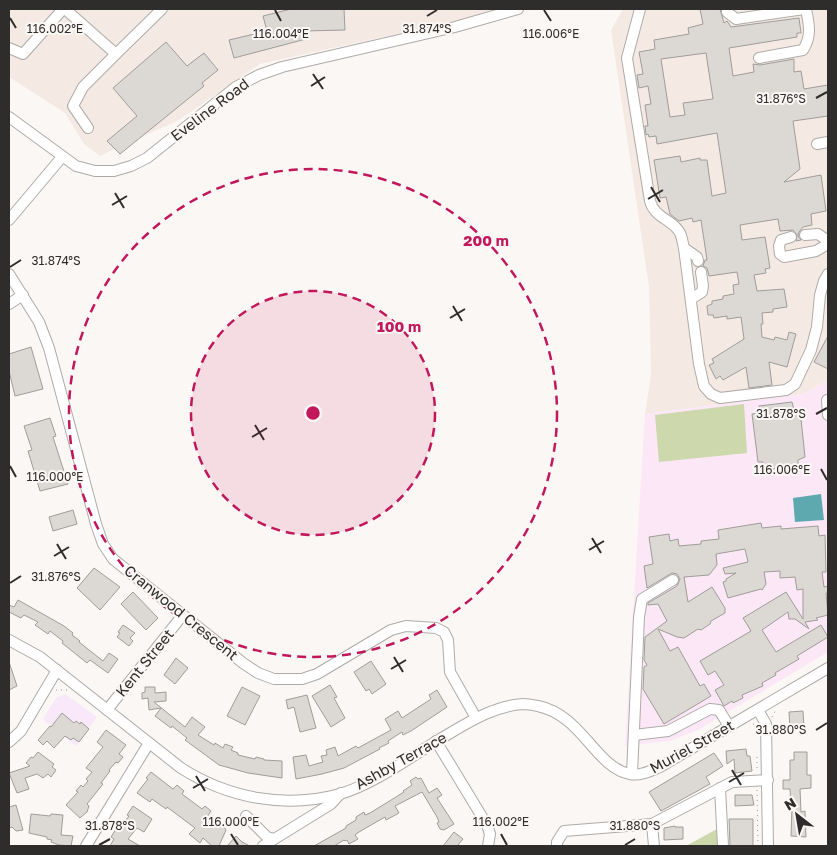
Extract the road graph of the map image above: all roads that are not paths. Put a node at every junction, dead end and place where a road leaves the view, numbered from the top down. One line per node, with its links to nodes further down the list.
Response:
1 (64, 9): 7 (street); 8 (street)
2 (162, 9): 8 (street)
3 (518, 9): 14 (street, Eveline Road)
4 (640, 9): 19 (street)
5 (726, 9): 6 (street)
6 (805, 9): 9 (street)
7 (9, 48)
8 (116, 54): 11 (street)
9 (760, 58)
10 (9, 117): 14 (street, Eveline Road)
11 (88, 128)
12 (828, 142): 13 (street)
13 (818, 144)
14 (62, 157): 15 (street)
15 (9, 220)
16 (805, 235): 18 (street)
17 (791, 237): 18 (street)
18 (828, 242)
19 (684, 248): 20 (street); 25 (street)
20 (698, 261)
21 (700, 272): 25 (street)
22 (9, 274): 24 (street, Cranwood Crescent)
23 (828, 274): 25 (street)
24 (23, 295): 26 (street); 30 (street, Cranwood Crescent)
25 (691, 299)
26 (9, 304)
27 (827, 400): 28 (street)
28 (828, 415)
29 (673, 580): 38 (street)
30 (182, 616): 34 (street, Kent Street); 36 (street, Cranwood Crescent)
31 (9, 640): 33 (street, Ashby Terrace)
32 (828, 668): 35 (street, Muriel Street)
33 (57, 670): 34 (street, Ashby Terrace); 40 (street)
34 (107, 710): 41 (street, Ashby Terrace)
35 (758, 710): 37 (street, Muriel Street); 43 (street)
36 (476, 718): 39 (street, Ashby Terrace); 42 (street, Ashby Terrace)
37 (729, 726): 38 (street); 42 (street, Muriel Street)
38 (634, 735): 42 (street)
39 (436, 741): 45 (street, Ashby Terrace); 49 (street)
40 (9, 742)
41 (149, 743): 45 (street, Ashby Terrace); 50 (street)
42 (632, 774)
43 (762, 780): 44 (street); 55 (street)
44 (720, 788): 47 (street); 54 (street)
45 (341, 793): 48 (street)
46 (246, 816): 48 (street)
47 (652, 824): 52 (street); 53 (street)
48 (274, 839): 51 (street)
49 (489, 845)
50 (86, 846)
51 (263, 846)
52 (557, 846)
53 (654, 846)
54 (723, 846)
55 (768, 846)

